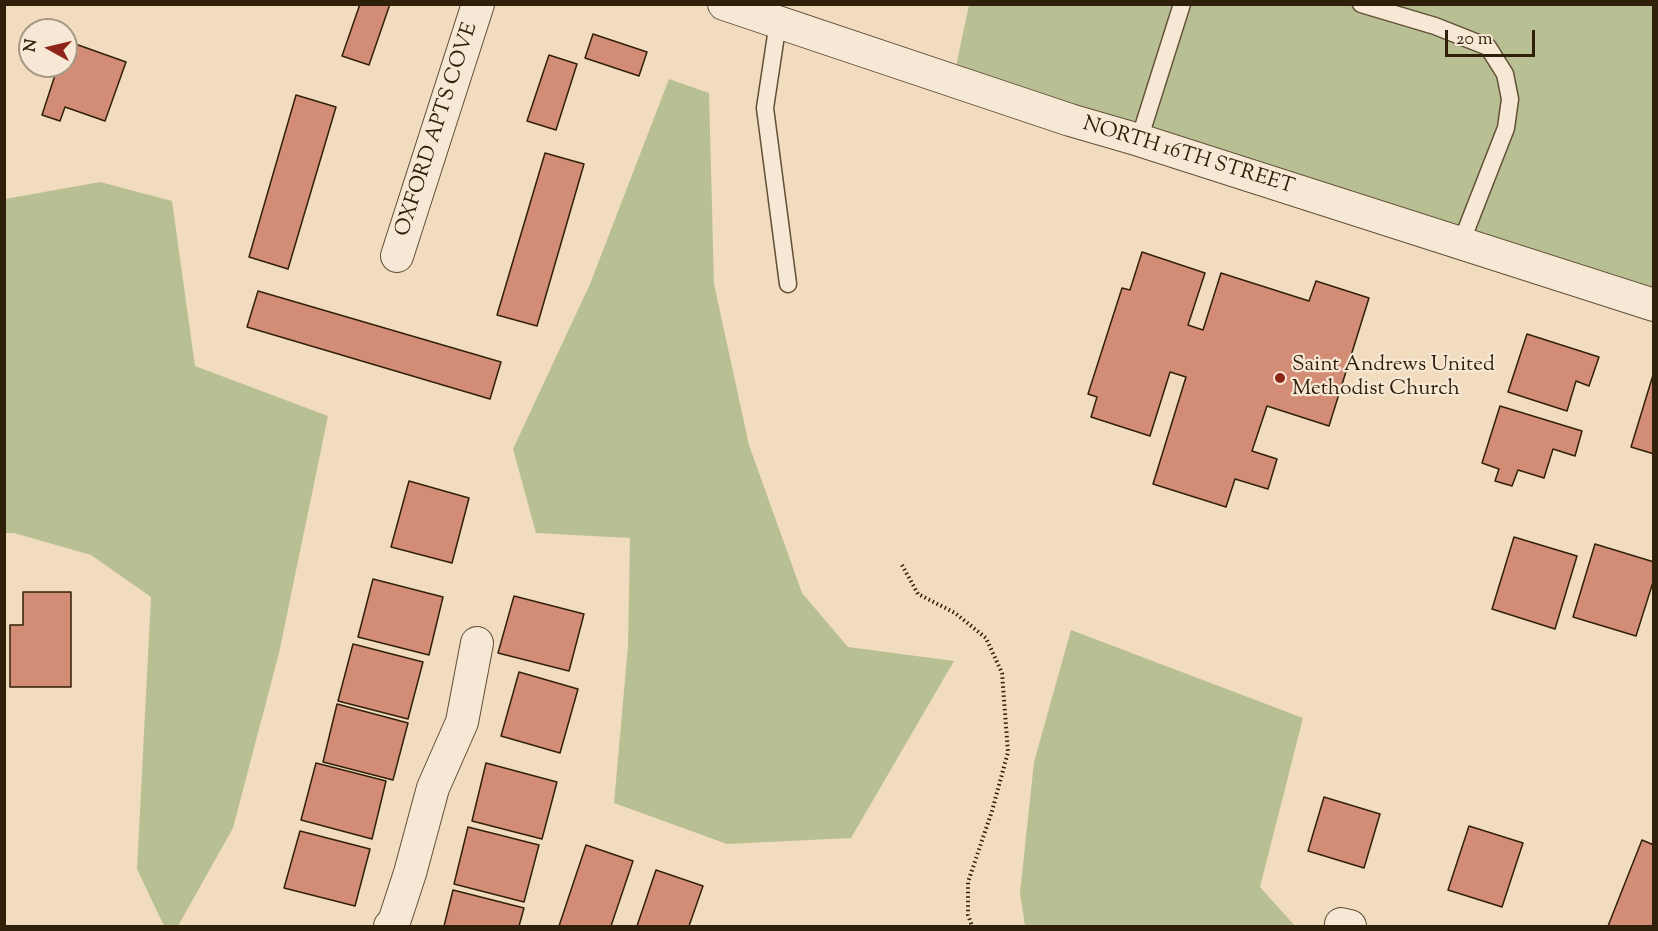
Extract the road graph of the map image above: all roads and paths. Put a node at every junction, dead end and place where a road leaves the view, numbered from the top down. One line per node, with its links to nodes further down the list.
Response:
1 (478, 4): 8 (street, OXFORD APTS COVE)
2 (724, 4): 5 (street, NORTH 16TH STREET)
3 (1182, 4): 6 (lane)
4 (1361, 4): 7 (lane)
5 (778, 22): 6 (street, NORTH 16TH STREET); 9 (lane)
6 (1139, 140): 7 (street, NORTH 16TH STREET)
7 (1461, 243): 10 (street, NORTH 16TH STREET)
8 (398, 256)
9 (788, 284)
10 (1653, 305)
11 (902, 565): 14 (path)
12 (477, 643): 13 (street)
13 (390, 927)
14 (972, 927)

